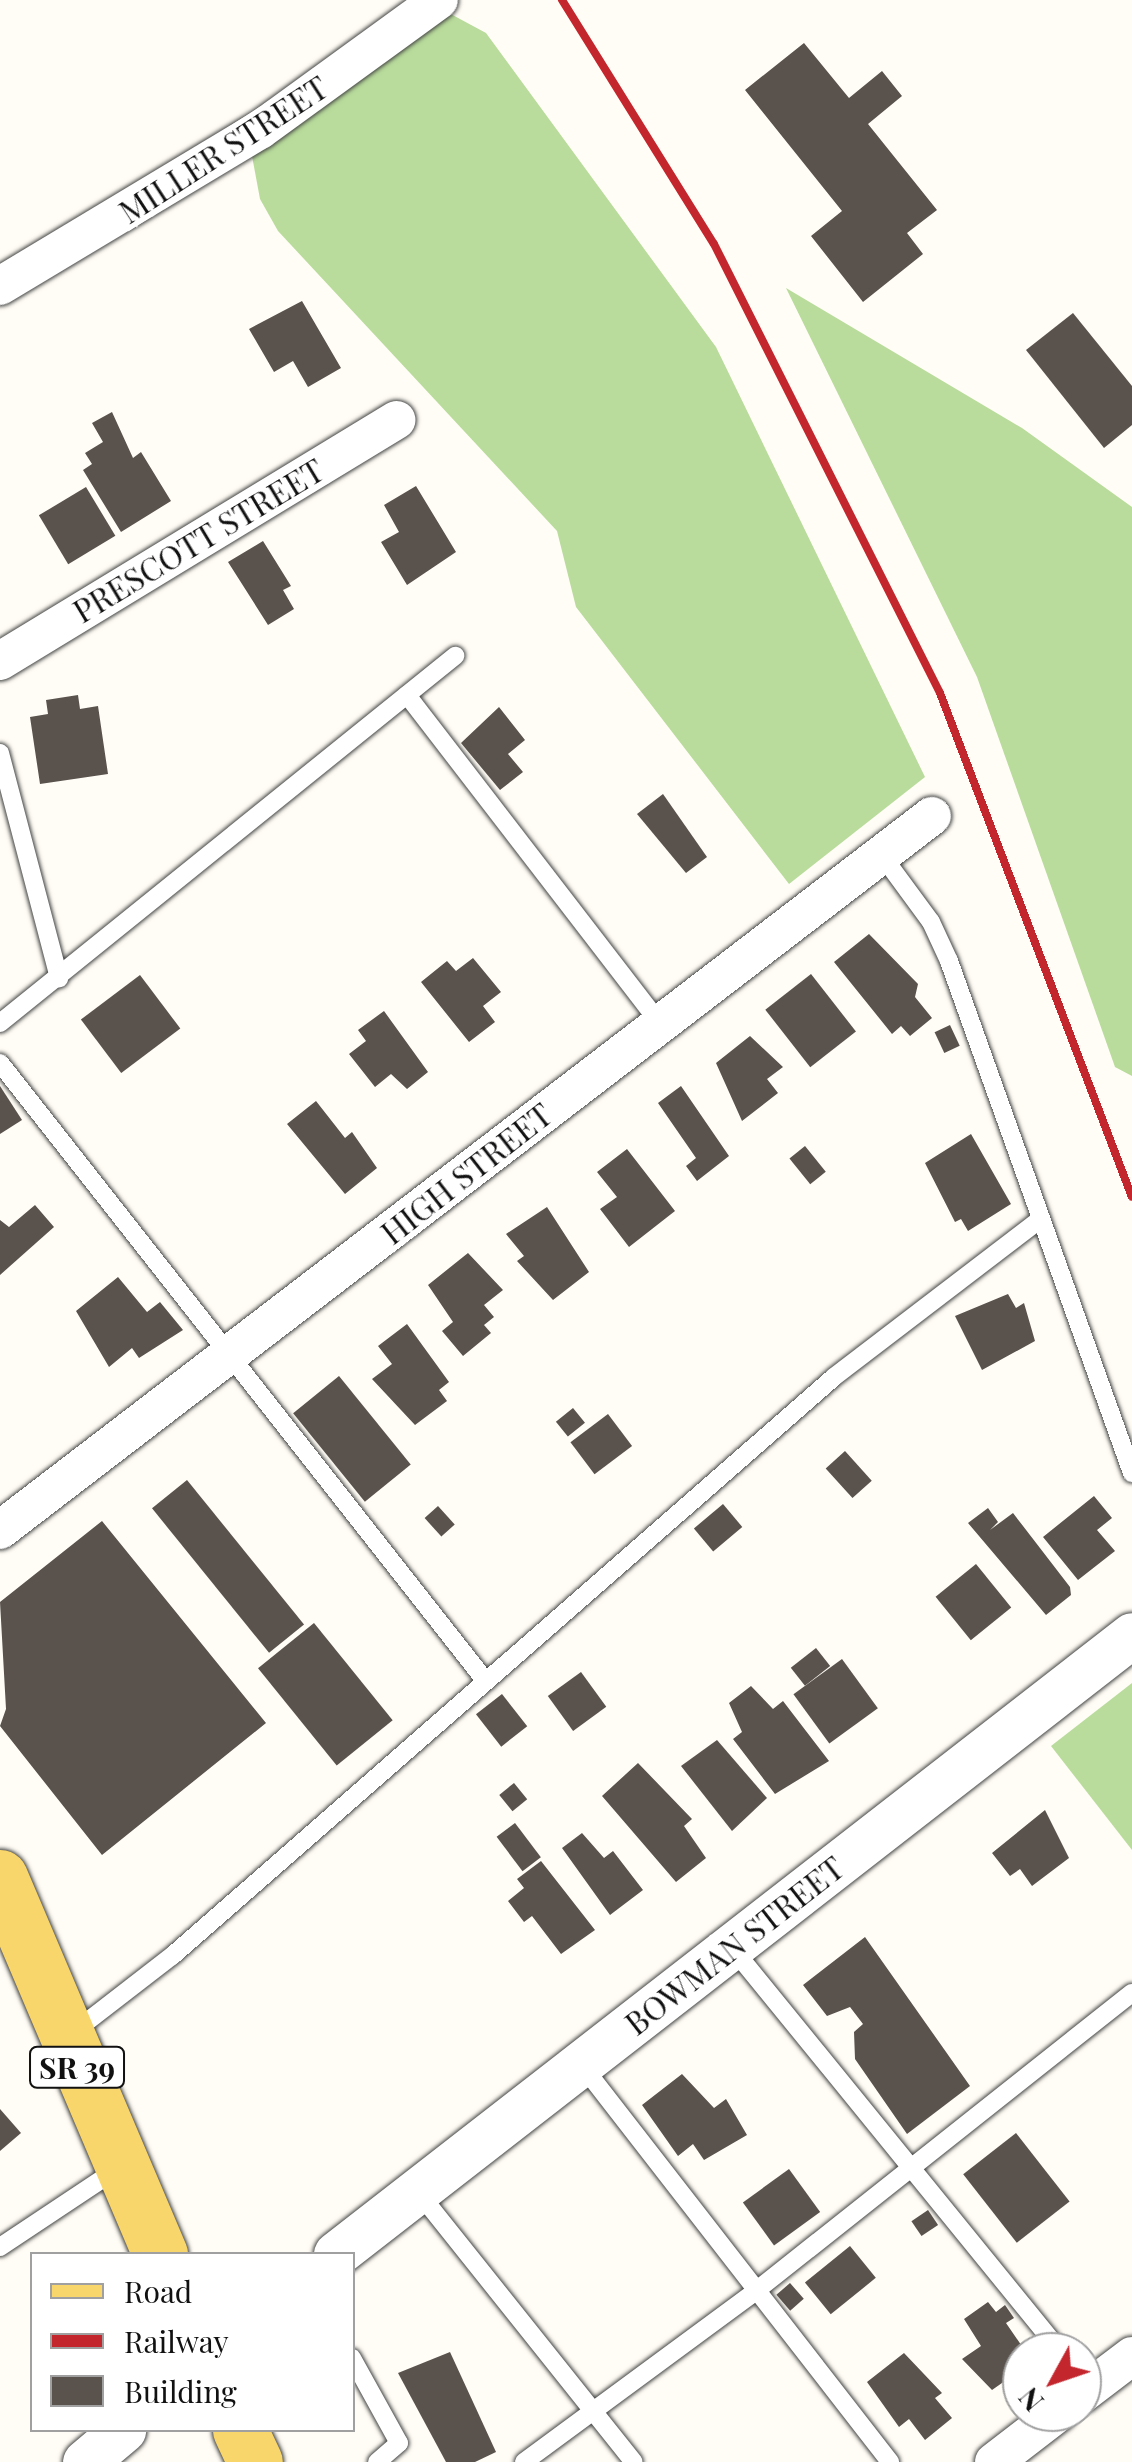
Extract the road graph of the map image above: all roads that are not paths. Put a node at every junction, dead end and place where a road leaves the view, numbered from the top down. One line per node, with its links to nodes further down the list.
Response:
1 (439, 0): 2 (street, MILLER STREET)
2 (0, 286)
3 (397, 420): 5 (street, PRESCOTT STREET)
4 (455, 656): 6 (lane)
5 (0, 661)
6 (407, 695): 10 (lane); 12 (lane)
7 (0, 753): 10 (lane)
8 (932, 816): 9 (street, HIGH STREET)
9 (882, 854): 12 (street, HIGH STREET); 14 (lane)
10 (59, 978): 11 (lane)
11 (0, 1024)
12 (660, 1024): 15 (street, HIGH STREET)
13 (0, 1063): 15 (lane)
14 (1038, 1221): 16 (lane); 19 (lane)
15 (228, 1356): 17 (street, HIGH STREET); 19 (lane)
16 (1132, 1473)
17 (0, 1530)
18 (1132, 1635): 21 (street, BOWMAN STREET)
19 (484, 1679): 23 (lane)
20 (0, 1877): 23 (main road, SR 39)
21 (732, 1947): 24 (street, BOWMAN STREET); 25 (lane)
22 (1132, 1993): 25 (lane)
23 (64, 2038): 26 (main road, SR 39)
24 (581, 2064): 27 (street, BOWMAN STREET); 31 (lane)
25 (910, 2164): 31 (lane); 32 (lane)
26 (121, 2167): 28 (lane); 29 (main road, SR 39)
27 (417, 2191): 30 (street, BOWMAN STREET); 36 (lane)
28 (0, 2247)
29 (159, 2252)
30 (339, 2252)
31 (757, 2290): 36 (lane); 45 (lane)
32 (1045, 2332)
33 (1132, 2356): 35 (street)
34 (355, 2363): 42 (lane)
35 (1102, 2376)
36 (594, 2409): 43 (lane); 44 (lane)
37 (121, 2432): 40 (street)
38 (241, 2432): 41 (main road)
39 (1033, 2432): 46 (street)
40 (85, 2462)
41 (255, 2462)
42 (377, 2462)
43 (524, 2462)
44 (634, 2462)
45 (890, 2462)
46 (994, 2462)

